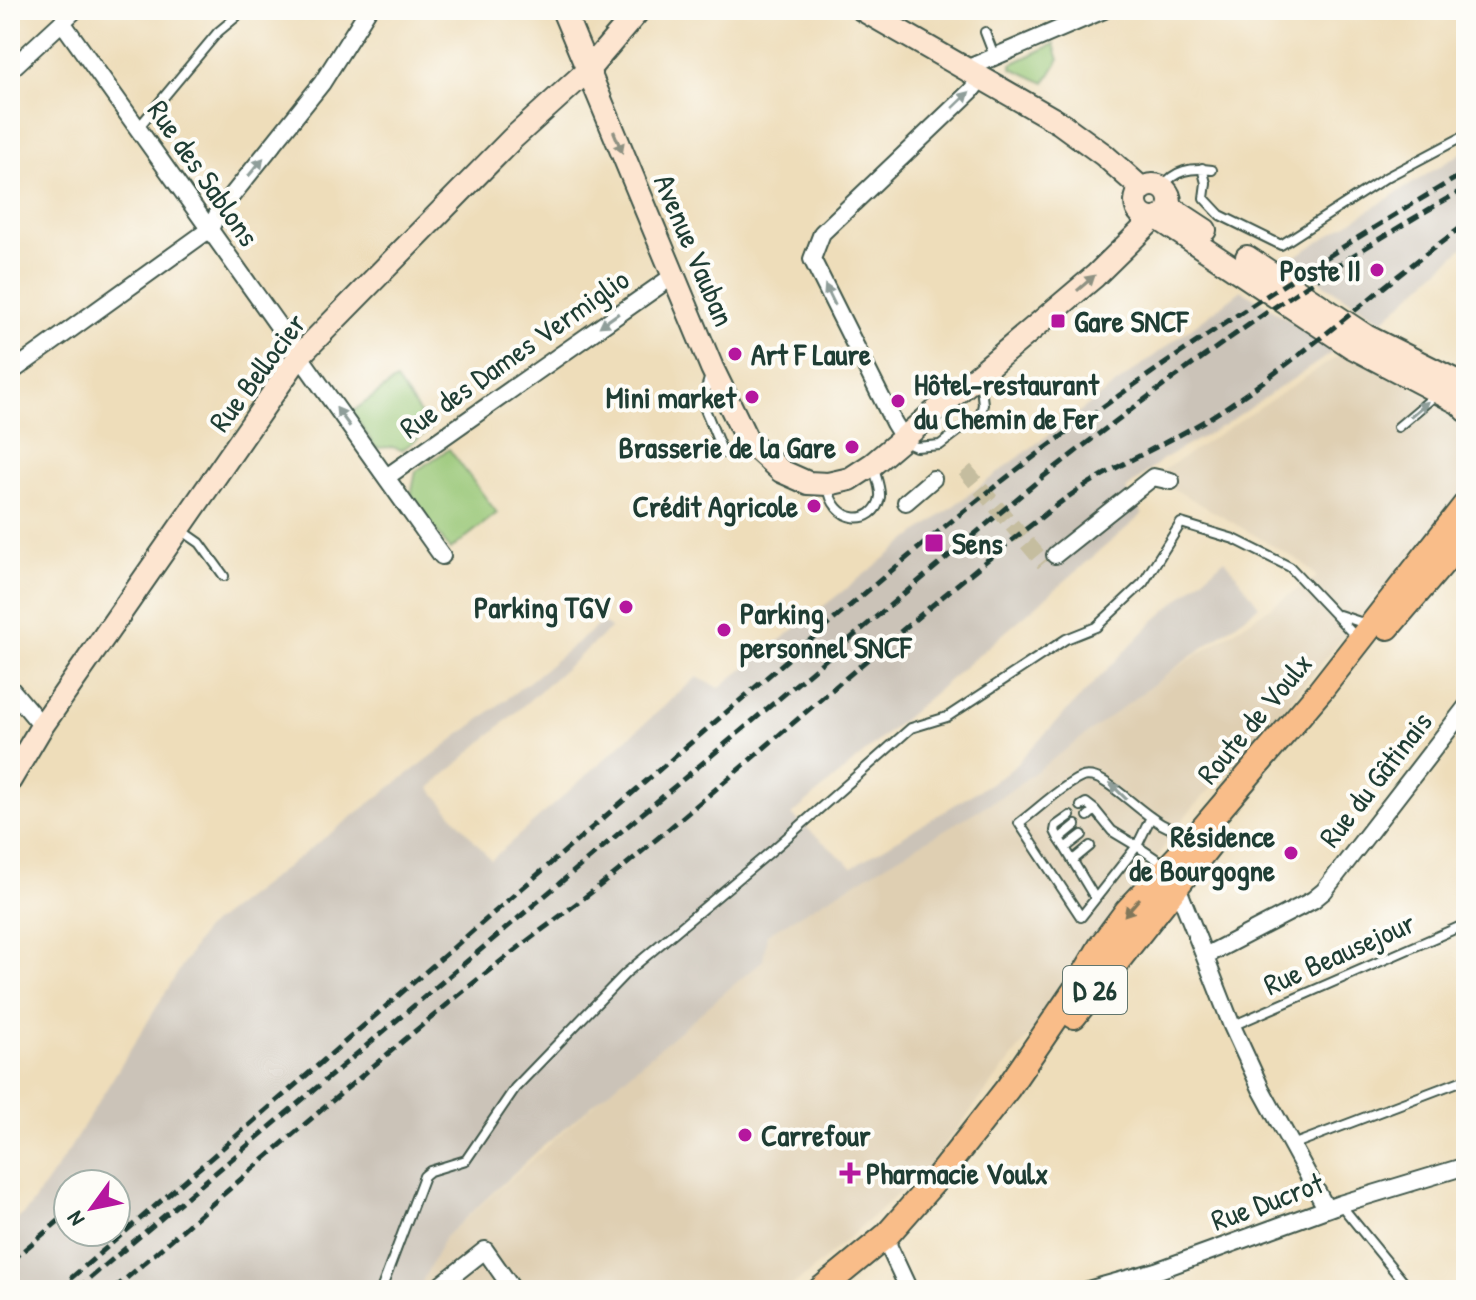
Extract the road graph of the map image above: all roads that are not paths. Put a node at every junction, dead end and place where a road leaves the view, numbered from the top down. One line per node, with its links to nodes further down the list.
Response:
1 (75, 10): 8 (street)
2 (238, 10): 14 (lane)
3 (368, 10): 19 (street, one-way to 3)
4 (563, 10): 12 (main road, Avenue Vauban)
5 (639, 10): 12 (main road, Rue Bellocier)
6 (863, 10): 13 (main road)
7 (1104, 10): 10 (street)
8 (62, 22): 11 (street); 14 (street, Rue des Sablons)
9 (985, 32): 10 (lane)
10 (995, 58): 13 (street)
11 (10, 70)
12 (588, 70): 20 (main road, Avenue Vauban, one-way to 20); 21 (main road, Rue Bellocier)
13 (973, 74): 18 (main road); 27 (street, one-way to 13)
14 (138, 128): 19 (street, Rue des Sablons)
15 (1466, 135): 16 (lane)
16 (1202, 168): 17 (lane); 18 (lane)
17 (1212, 170)
18 (1157, 204): 23 (main road); 24 (main road); 27 (main road, one-way to 18)
19 (210, 229): 21 (street, Rue des Sablons); 22 (street)
20 (673, 276): 29 (street, Rue des Dames Vermiglio, one-way to 29); 32 (main road, Avenue Vauban)
21 (299, 356): 29 (street, Rue des Dames Vermiglio, one-way to 21); 35 (main road, Rue Bellocier)
22 (10, 373)
23 (1466, 386)
24 (1439, 392): 25 (main road); 26 (lane, one-way to 24)
25 (1466, 410)
26 (1398, 427)
27 (903, 440): 28 (main road)
28 (873, 464): 32 (main road); 32 (lane)
29 (388, 476): 38 (street, Rue des Dames Vermiglio)
30 (933, 479): 33 (street)
31 (1171, 481): 37 (street)
32 (818, 484)
33 (906, 502)
34 (1466, 504): 42 (main road, Route de Voulx / D 26)
35 (180, 529): 39 (lane); 47 (main road, Rue Bellocier)
36 (1466, 536): 40 (main road, Route de Voulx / D 26)
37 (1055, 555)
38 (442, 556)
39 (224, 576)
40 (1408, 605): 43 (lane); 44 (main road, Route de Voulx / D 26)
41 (1335, 613): 42 (lane); 43 (lane); 74 (lane)
42 (1376, 619): 43 (main road, Route de Voulx / D 26)
43 (1359, 641): 44 (lane); 55 (main road, Route de Voulx / D 26)
44 (1345, 676): 64 (main road, Route de Voulx / D 26)
45 (10, 688): 47 (street)
46 (1466, 707): 67 (street, Rue du Gâtinais)
47 (42, 726): 48 (main road, Rue Bellocier)
48 (10, 780)
49 (1081, 806): 52 (lane)
50 (1070, 816): 59 (lane)
51 (1151, 817): 55 (lane); 61 (lane); 65 (lane, one-way to 65)
52 (1103, 819): 54 (lane); 56 (lane)
53 (1076, 825): 59 (lane)
54 (1094, 825)
55 (1203, 827): 64 (main road, Route de Voulx / D 26)
56 (1112, 831): 58 (lane); 61 (lane)
57 (1082, 835): 62 (lane)
58 (1102, 837)
59 (1059, 839): 62 (lane)
60 (1090, 846): 63 (lane)
61 (1137, 846): 64 (lane); 65 (lane)
62 (1065, 848): 63 (lane)
63 (1073, 860): 65 (lane)
64 (1173, 876): 67 (street); 73 (main road, Route de Voulx / D 26)
65 (1095, 898)
66 (1466, 924): 68 (lane, Rue Beausejour)
67 (1205, 956): 68 (street)
68 (1232, 1026): 70 (street)
69 (1466, 1079): 70 (lane)
70 (1292, 1145): 72 (street)
71 (1466, 1166): 72 (street, Rue Ducrot)
72 (1333, 1206): 79 (street, Rue Ducrot); 80 (lane)
73 (887, 1235): 77 (main road, Route de Voulx / D 26); 78 (street)
74 (381, 1290)
75 (439, 1290): 76 (street)
76 (513, 1290)
77 (820, 1290)
78 (909, 1290)
79 (1088, 1290)
80 (1410, 1290)

